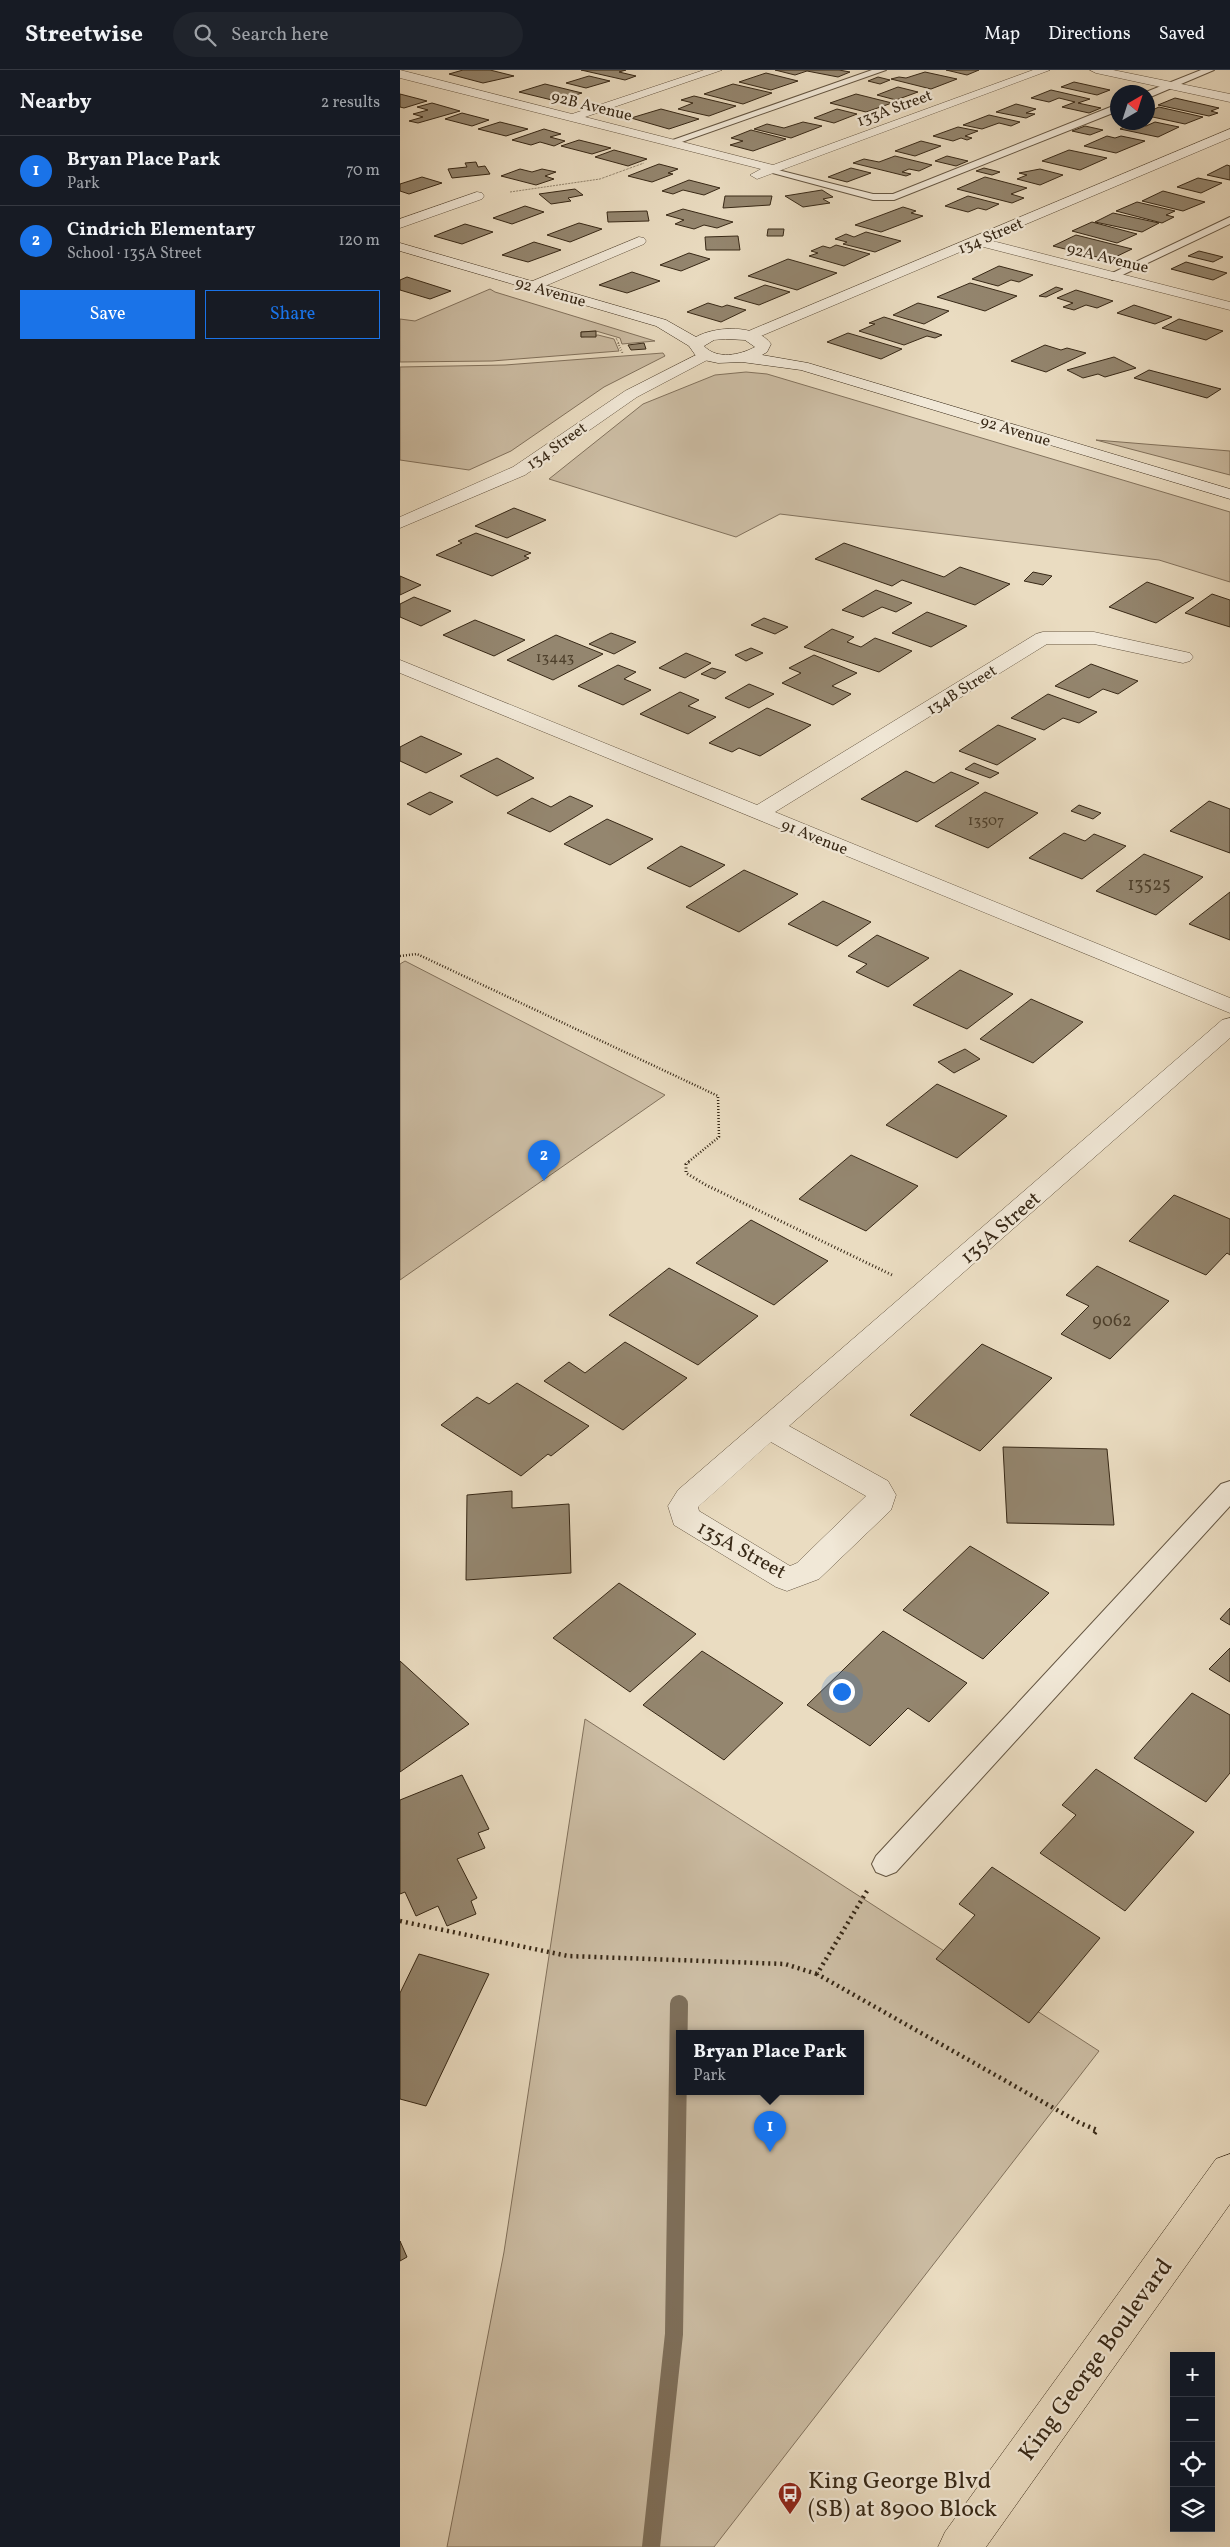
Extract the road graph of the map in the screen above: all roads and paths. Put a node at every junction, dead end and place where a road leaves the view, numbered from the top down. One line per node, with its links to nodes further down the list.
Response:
1 (716, 70): 11 (street)
2 (881, 70): 13 (lane)
3 (1044, 70): 15 (street, 133A Street)
4 (1096, 70): 7 (street)
5 (1209, 70): 7 (lane)
6 (400, 74): 11 (street, 92B Avenue)
7 (1171, 86): 8 (lane); 9 (street)
8 (1155, 92)
9 (1230, 98)
10 (1110, 110): 15 (lane)
11 (574, 117): 13 (street, 92B Avenue)
12 (1230, 132): 22 (street, 134 Street)
13 (672, 142): 15 (street, 92B Avenue)
14 (647, 162): 17 (path)
15 (772, 170): 16 (street, 133A Street)
16 (755, 176)
17 (510, 192)
18 (477, 196): 20 (street)
19 (1230, 220): 24 (lane)
20 (400, 224)
21 (639, 241): 25 (street)
22 (976, 241): 24 (street, 92A Avenue); 29 (street, 134 Street)
23 (400, 247): 25 (street, 92 Avenue)
24 (1112, 276): 26 (street, 92A Avenue)
25 (533, 286): 27 (street, 92 Avenue)
26 (1230, 306)
27 (661, 323): 28 (street); 32 (street, 92 Avenue)
28 (722, 334): 29 (street); 32 (street, 134 Street)
29 (749, 336): 31 (street)
30 (611, 337): 33 (path)
31 (762, 346): 34 (street); 35 (street)
32 (702, 350): 34 (street); 37 (street, 134 Street)
33 (622, 354)
34 (741, 358): 35 (street)
35 (803, 366): 36 (street, 92 Avenue)
36 (1230, 494)
37 (400, 523)
38 (1183, 657): 40 (street, 134B Street)
39 (400, 666): 40 (street, 91 Avenue)
40 (759, 813): 42 (street, 91 Avenue)
41 (400, 956): 44 (path)
42 (1230, 1006)
43 (1230, 1025): 45 (street, 135A Street)
44 (895, 1276)
45 (770, 1428): 45 (street, 135A Street)
46 (1230, 1490): 47 (lane)
47 (886, 1864): 49 (path)
48 (400, 1921): 49 (path)
49 (817, 1974): 50 (path)
50 (1094, 2134)
51 (1230, 2172): 52 (main road, King George Boulevard)
52 (960, 2547)

